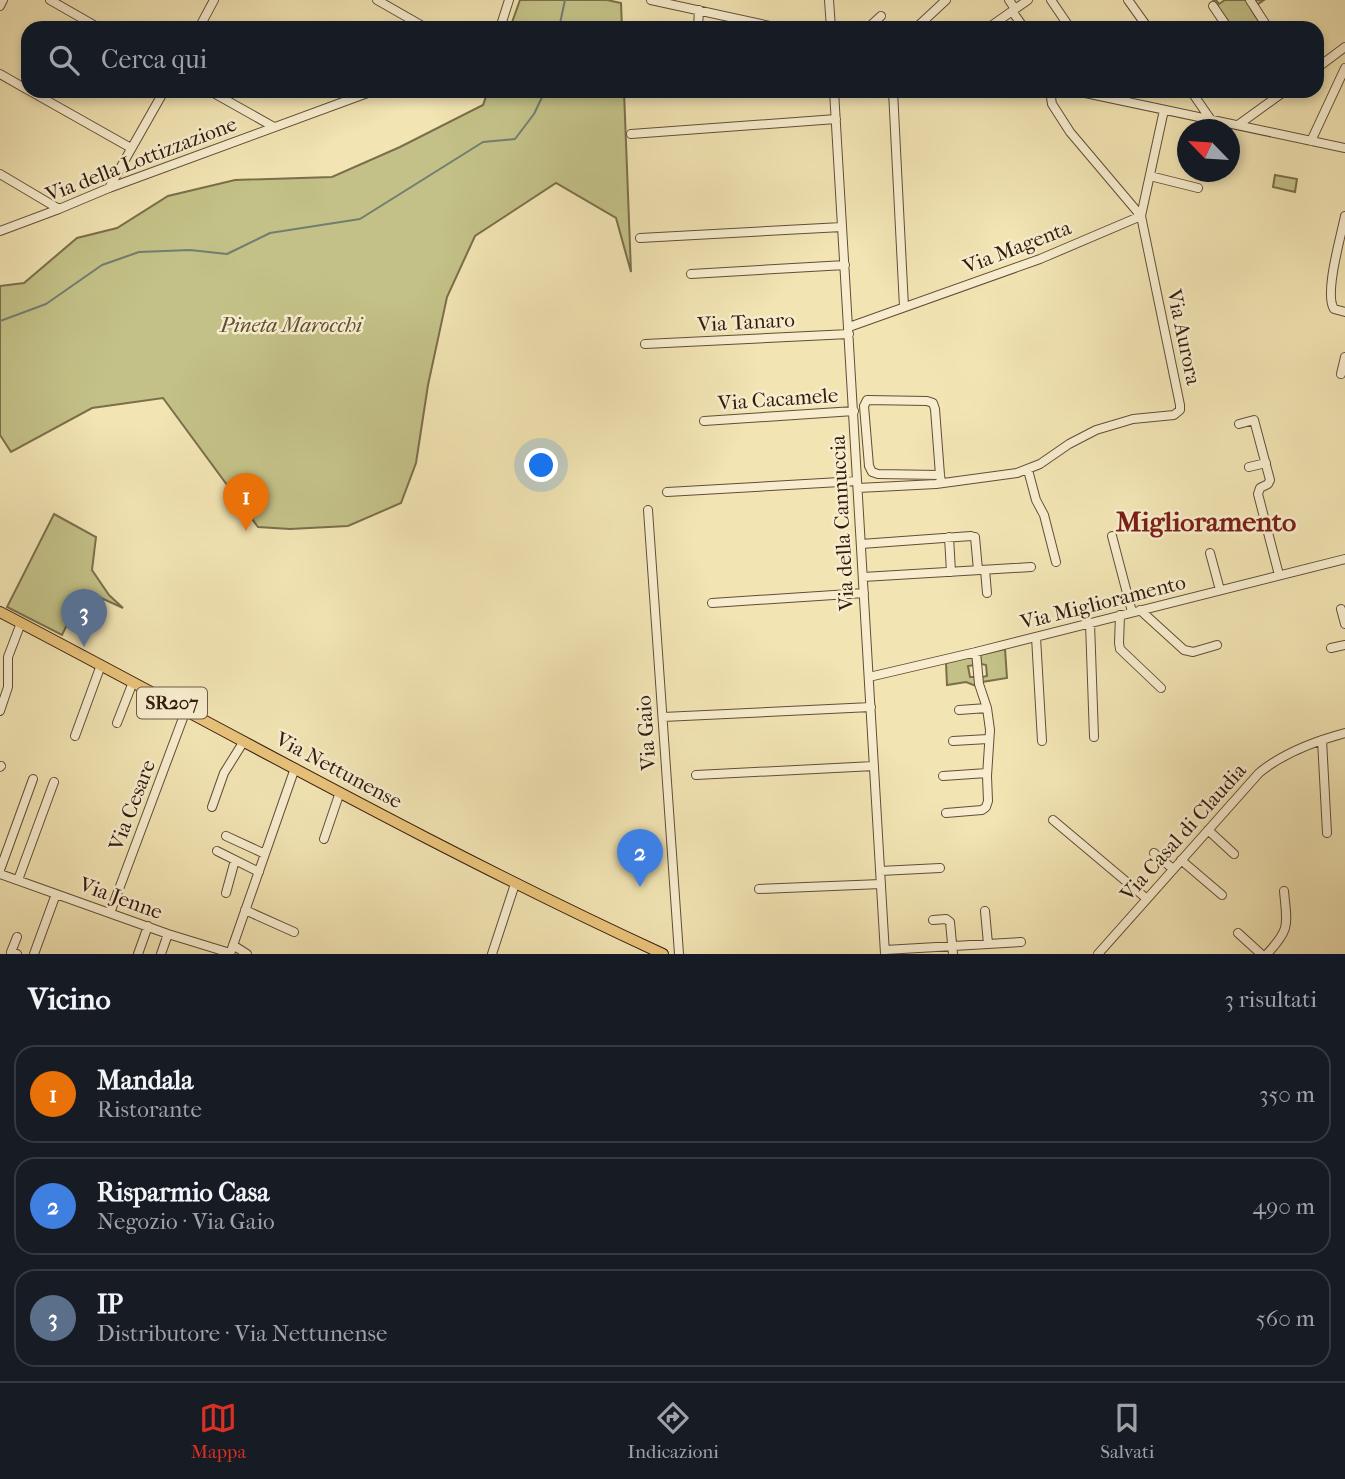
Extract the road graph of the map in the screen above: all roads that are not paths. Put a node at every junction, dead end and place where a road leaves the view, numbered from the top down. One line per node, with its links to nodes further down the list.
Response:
1 (4, 0): 14 (street)
2 (50, 0): 19 (street)
3 (214, 0): 20 (street)
4 (377, 0): 21 (street)
5 (509, 0): 22 (street)
6 (651, 0): 16 (street)
7 (829, 0): 25 (street)
8 (946, 0): 27 (street)
9 (1009, 0): 17 (street)
10 (1028, 0): 17 (street)
11 (1051, 0): 30 (street)
12 (1128, 0): 31 (street)
13 (1250, 0): 33 (street)
14 (0, 6)
15 (1213, 6): 32 (street)
16 (699, 10): 23 (street); 24 (street)
17 (1014, 10): 28 (street); 29 (street)
18 (881, 16): 26 (street)
19 (87, 21)
20 (203, 21)
21 (414, 21)
22 (502, 21)
23 (698, 21)
24 (736, 21)
25 (830, 21)
26 (876, 21)
27 (924, 21)
28 (998, 21)
29 (1020, 21)
30 (1065, 21)
31 (1143, 21)
32 (1223, 21)
33 (1264, 21)
34 (1345, 47): 35 (street)
35 (1324, 63)
36 (1345, 68): 59 (street)
37 (0, 74): 38 (street)
38 (21, 86)
39 (43, 98): 60 (street)
40 (160, 98): 60 (street)
41 (222, 98): 57 (street)
42 (354, 98): 57 (street, Via della Lottizzazione)
43 (834, 98): 52 (street, Via della Cannuccia)
44 (893, 98): 74 (street)
45 (1051, 98): 67 (street, Via Aurora)
46 (1107, 98): 50 (street)
47 (1118, 98): 50 (street)
48 (1196, 98): 54 (street)
49 (1273, 98): 55 (street)
50 (1120, 101): 51 (street)
51 (1164, 110): 53 (street); 63 (street)
52 (836, 119): 58 (street); 69 (street, Via della Cannuccia)
53 (1207, 119)
54 (1211, 119)
55 (1240, 123)
56 (1240, 125): 59 (street)
57 (274, 127): 64 (street, Via della Lottizzazione)
58 (631, 134)
59 (1311, 141): 61 (street)
60 (131, 148): 64 (street)
61 (1345, 148)
62 (0, 174): 66 (street)
63 (1150, 176): 65 (street); 67 (street)
64 (109, 188): 66 (street, Via della Lottizzazione)
65 (1198, 188)
66 (59, 209): 70 (street, Via della Lottizzazione)
67 (1141, 216): 74 (street, Via Magenta); 85 (street, Via Aurora)
68 (1345, 216): 75 (street)
69 (842, 227): 71 (street); 72 (street, Via della Cannuccia)
70 (0, 231)
71 (640, 238)
72 (845, 265): 73 (street); 76 (street, Via della Cannuccia)
73 (691, 274)
74 (904, 307): 76 (street, Via Magenta)
75 (1345, 312)
76 (849, 331): 77 (street, Via Tanaro); 80 (street, Via della Cannuccia)
77 (645, 344)
78 (1345, 357): 79 (street)
79 (1341, 374)
80 (854, 411): 81 (street, Via Cacamele); 87 (street, Via della Cannuccia)
81 (704, 421)
82 (1239, 424): 83 (street)
83 (1265, 463): 84 (street); 99 (street)
84 (1249, 467)
85 (1028, 470): 86 (street, Via Aurora); 95 (street)
86 (940, 479): 86 (street); 87 (street, Via Aurora)
87 (858, 485): 88 (street, Via Aurora); 92 (street, Via della Cannuccia)
88 (667, 492)
89 (648, 510): 126 (street, Via Gaio)
90 (1112, 536): 106 (street)
91 (948, 537): 92 (street); 97 (street); 98 (street)
92 (861, 544): 100 (street, Via della Cannuccia)
93 (1210, 553): 101 (street)
94 (1345, 559): 99 (street, Via Miglioramento)
95 (1056, 562)
96 (1031, 567): 97 (street)
97 (982, 570): 98 (street); 103 (street)
98 (951, 572): 100 (street)
99 (1279, 575): 101 (street, Via Miglioramento)
100 (863, 577): 102 (street, Via della Cannuccia)
101 (1220, 590): 106 (street, Via Miglioramento)
102 (864, 593): 104 (street); 118 (street, Via della Cannuccia)
103 (987, 593)
104 (712, 603)
105 (1341, 609): 111 (street)
106 (1136, 611): 108 (street, Via Miglioramento); 113 (street)
107 (0, 612): 109 (main road, Via Nettunense / SR207)
108 (1119, 615): 110 (street, Via Miglioramento); 120 (street)
109 (21, 623): 117 (main road, Via Nettunense / SR207); 125 (street)
110 (1090, 623): 112 (street, Via Miglioramento); 130 (street)
111 (1345, 624)
112 (1036, 637): 116 (street, Via Miglioramento); 135 (street)
113 (1217, 645)
114 (1345, 645): 115 (street)
115 (1331, 648)
116 (976, 652): 118 (street, Via Miglioramento); 122 (street)
117 (101, 665): 119 (main road, Via Nettunense / SR207); 129 (street)
118 (869, 677): 121 (street, Via della Cannuccia)
119 (133, 682): 123 (main road, Via Nettunense / SR207); 127 (street)
120 (1161, 688)
121 (871, 707): 126 (street); 136 (street, Via della Cannuccia)
122 (987, 708): 124 (street); 131 (street)
123 (186, 710): 133 (main road, Via Nettunense / SR207); 173 (street, Via Cesare)
124 (959, 710)
125 (0, 711)
126 (663, 717): 192 (street, Via Gaio)
127 (117, 723)
128 (1345, 733): 132 (street, Via Casal di Claudia)
129 (75, 736)
130 (1094, 737)
131 (988, 740): 134 (street); 138 (street)
132 (1322, 740): 147 (street, Via Casal di Claudia); 148 (street)
133 (244, 741): 137 (main road, Via Nettunense / SR207); 144 (street)
134 (953, 741)
135 (1041, 741)
136 (874, 766): 139 (street); 159 (street, Via della Cannuccia)
137 (295, 768): 143 (main road, Via Nettunense / SR207); 153 (street)
138 (987, 773): 140 (street); 145 (street)
139 (696, 775)
140 (943, 776)
141 (33, 779): 160 (street)
142 (54, 782): 162 (street)
143 (340, 792): 150 (street); 163 (main road, Via Nettunense / SR207)
144 (212, 807)
145 (946, 813)
146 (1053, 820): 170 (street)
147 (1208, 830): 154 (street); 156 (street, Via Casal di Claudia)
148 (1327, 833)
149 (226, 836): 153 (street)
150 (324, 839)
151 (217, 851): 155 (street)
152 (1154, 853): 158 (street)
153 (265, 854): 161 (street)
154 (1234, 854)
155 (235, 860): 161 (street); 167 (street)
156 (1181, 860): 158 (street, Via Casal di Claudia); 169 (street)
157 (940, 867): 159 (street)
158 (1172, 869): 170 (street, Via Casal di Claudia)
159 (880, 871): 164 (street, Via della Cannuccia)
160 (0, 872): 162 (street, Via Jenne)
161 (258, 872): 171 (street)
162 (18, 880): 168 (street, Via Jenne)
163 (515, 884): 190 (street); 191 (main road, Via Nettunense / SR207)
164 (881, 884): 165 (street); 184 (street, Via della Cannuccia)
165 (759, 889)
166 (1284, 891): 195 (street)
167 (226, 893)
168 (56, 894): 173 (street, Via Jenne); 186 (street)
169 (1222, 895)
170 (1147, 899): 193 (street, Via Casal di Claudia)
171 (245, 910): 176 (street); 183 (street)
172 (985, 911): 181 (street)
173 (110, 913): 175 (street, Via Jenne)
174 (933, 920): 182 (street)
175 (148, 926): 178 (street, Via Jenne); 187 (street)
176 (294, 932)
177 (1238, 933): 194 (street)
178 (168, 934): 183 (street, Via Jenne); 188 (street)
179 (17, 937): 185 (street)
180 (1021, 942): 181 (street)
181 (988, 944): 182 (street)
182 (953, 950): 184 (street)
183 (231, 951): 189 (street, Via Jenne)
184 (885, 952)
185 (17, 954)
186 (34, 954)
187 (138, 954)
188 (161, 954)
189 (247, 954)
190 (492, 954)
191 (663, 954)
192 (680, 954)
193 (1098, 954)
194 (1261, 954)
195 (1266, 954)

